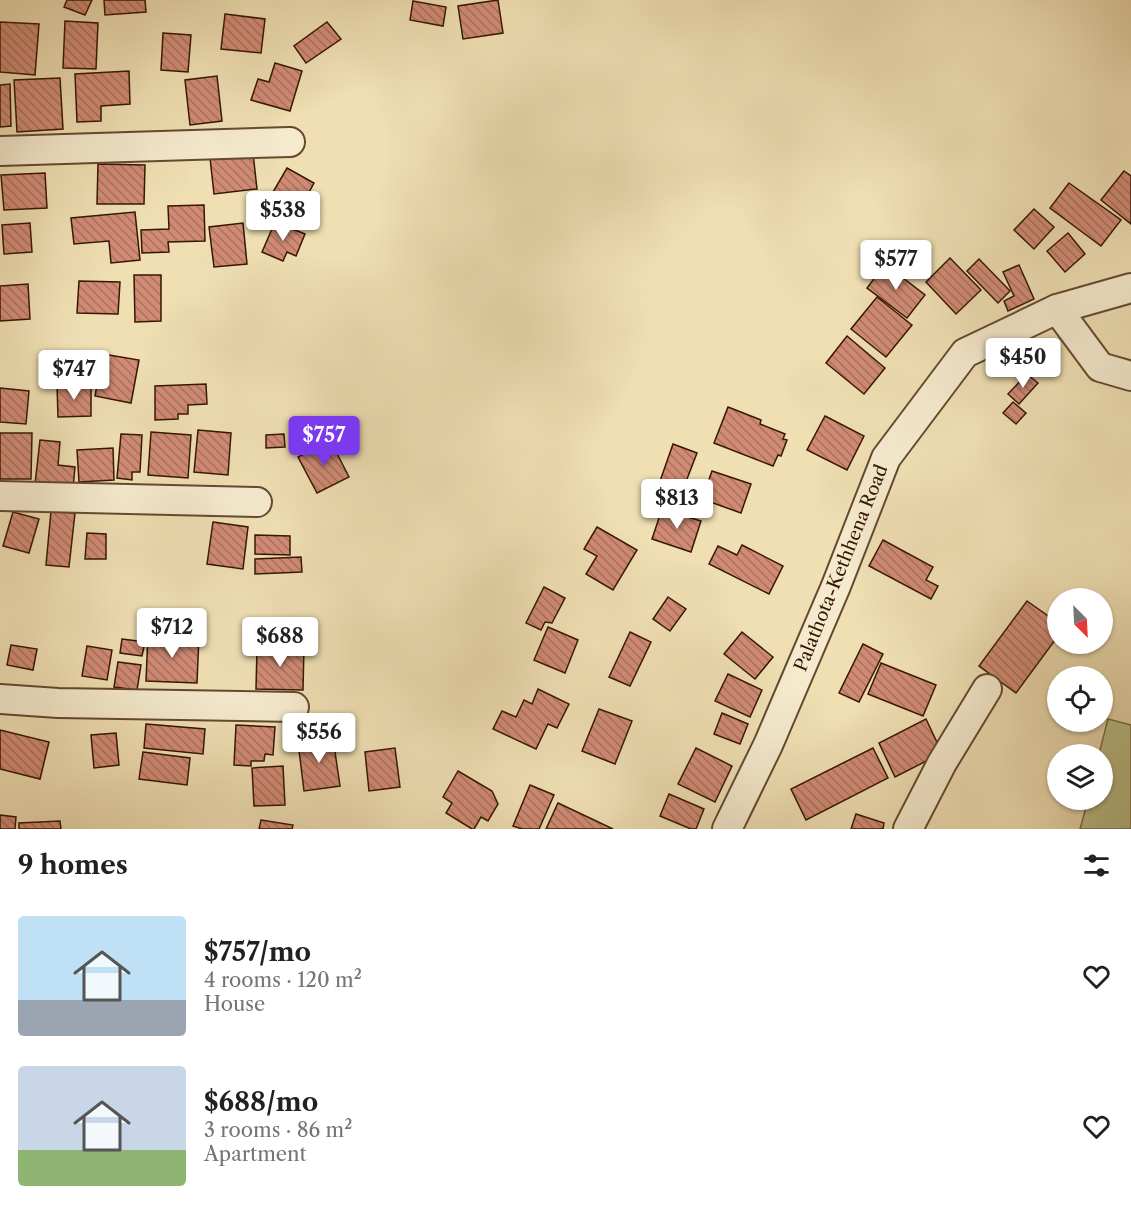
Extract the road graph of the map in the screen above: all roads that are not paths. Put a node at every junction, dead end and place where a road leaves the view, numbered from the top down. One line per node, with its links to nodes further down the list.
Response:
1 (290, 142): 2 (street)
2 (0, 151)
3 (1131, 288): 4 (street, Palathota-Kethhena Road)
4 (1058, 309): 5 (street); 11 (street, Palathota-Kethhena Road)
5 (1131, 376)
6 (0, 496): 7 (street)
7 (257, 501)
8 (987, 689): 12 (street)
9 (0, 699): 10 (street)
10 (294, 707)
11 (727, 829)
12 (908, 829)

